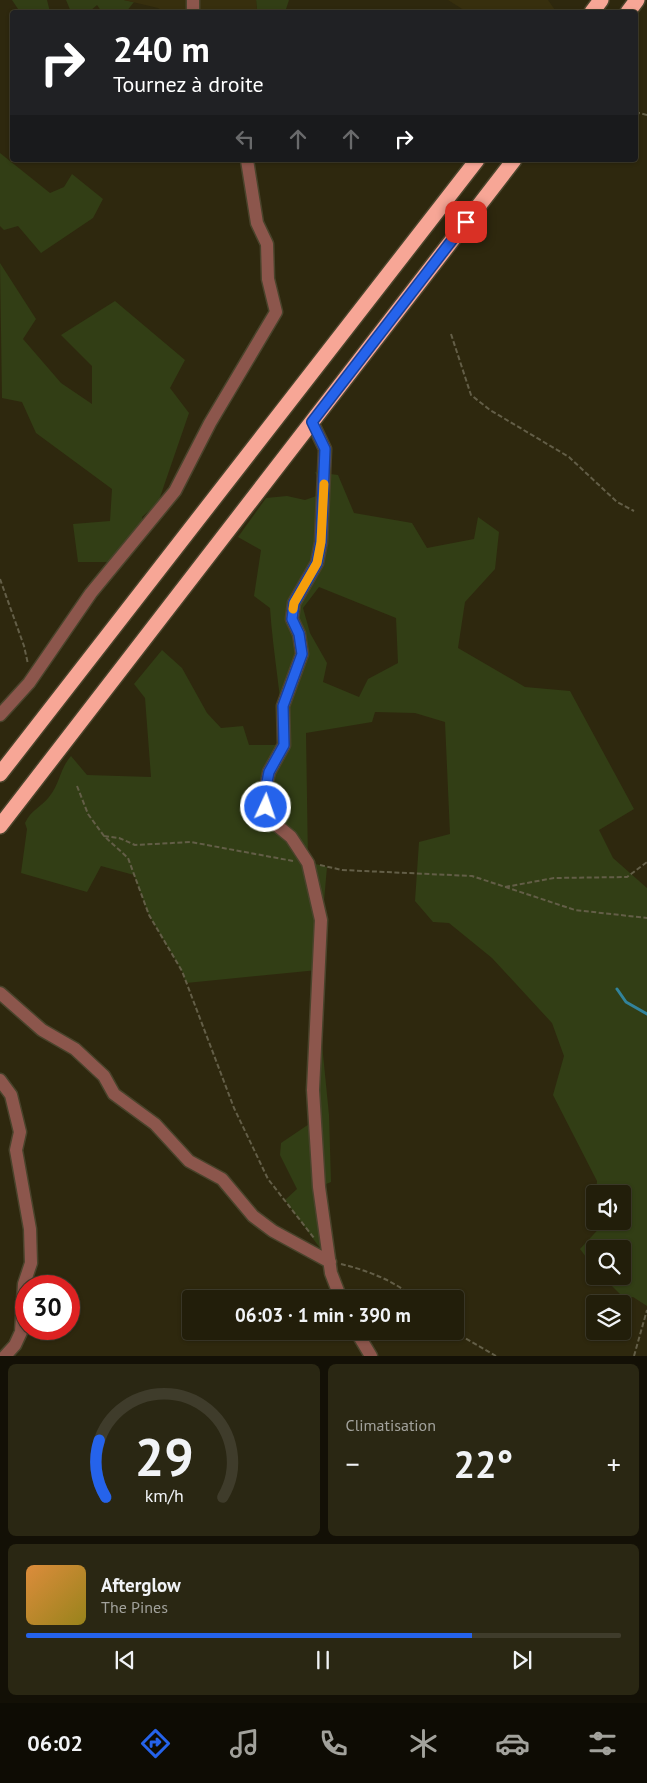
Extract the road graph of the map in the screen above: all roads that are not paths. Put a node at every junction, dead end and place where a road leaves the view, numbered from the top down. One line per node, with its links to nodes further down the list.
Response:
1 (247, 162): 5 (street)
2 (475, 162): 6 (highway)
3 (512, 162): 4 (highway)
4 (312, 422): 7 (highway); 10 (street)
5 (0, 715)
6 (0, 774)
7 (0, 826)
8 (0, 993): 10 (street)
9 (0, 1080): 13 (street)
10 (330, 1262): 11 (street)
11 (338, 1290)
12 (361, 1340): 14 (street)
13 (5, 1352)
14 (371, 1356)

